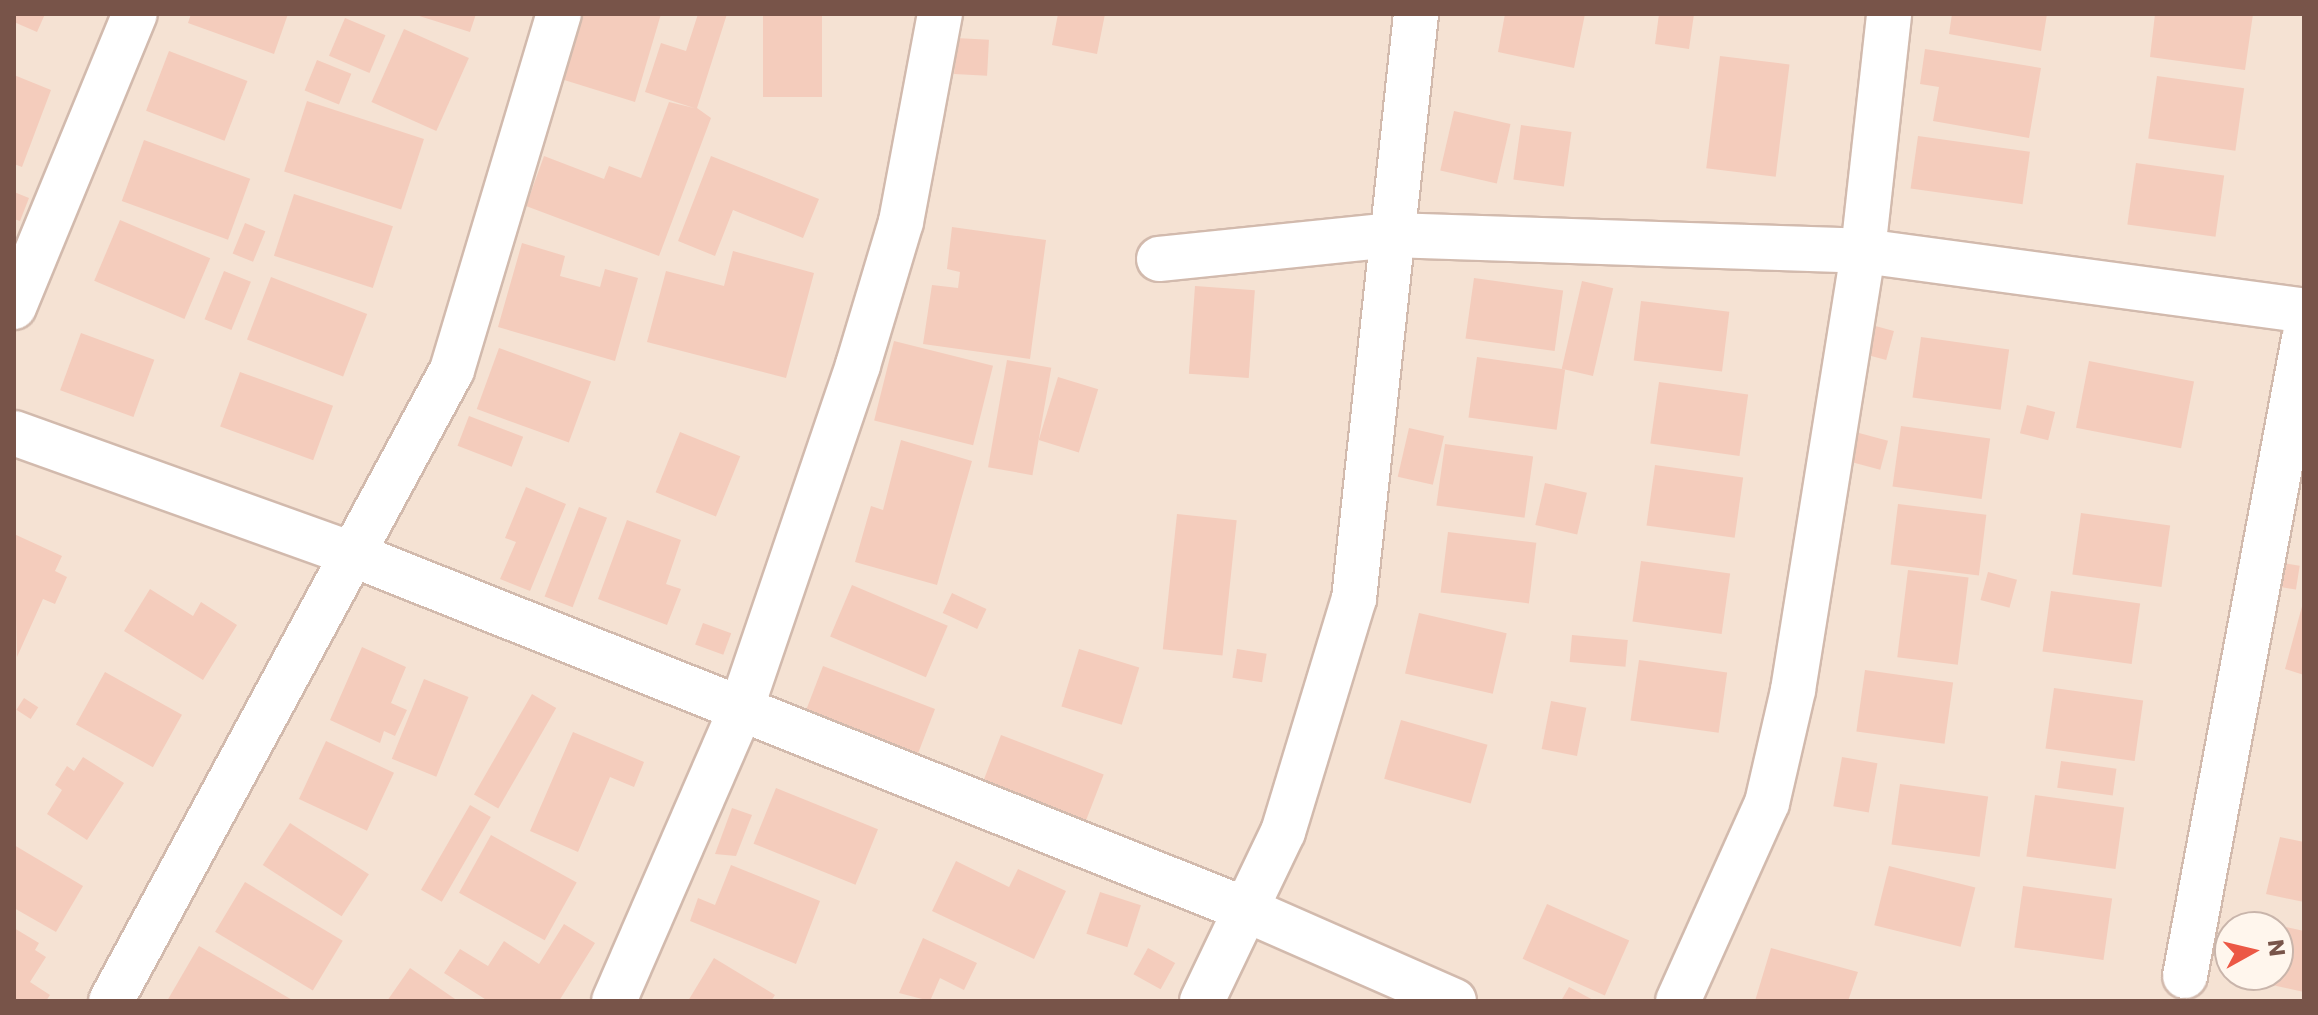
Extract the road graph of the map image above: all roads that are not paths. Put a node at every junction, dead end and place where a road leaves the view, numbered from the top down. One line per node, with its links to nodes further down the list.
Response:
1 (135, 14): 9 (street)
2 (559, 14): 13 (street)
3 (940, 14): 14 (street)
4 (1416, 14): 6 (street)
5 (1889, 14): 7 (street)
6 (1391, 235): 7 (street); 8 (street); 15 (street)
7 (1863, 251): 10 (street); 21 (street)
8 (1159, 259)
9 (14, 307)
10 (2304, 311)
11 (2304, 338): 16 (street)
12 (14, 433): 13 (street)
13 (354, 555): 14 (street); 17 (street)
14 (741, 709): 15 (street); 18 (street)
15 (1247, 910): 19 (street); 20 (street)
16 (2185, 976)
17 (111, 1001)
18 (614, 1001)
19 (1202, 1001)
20 (1454, 1001)
21 (1678, 1001)

